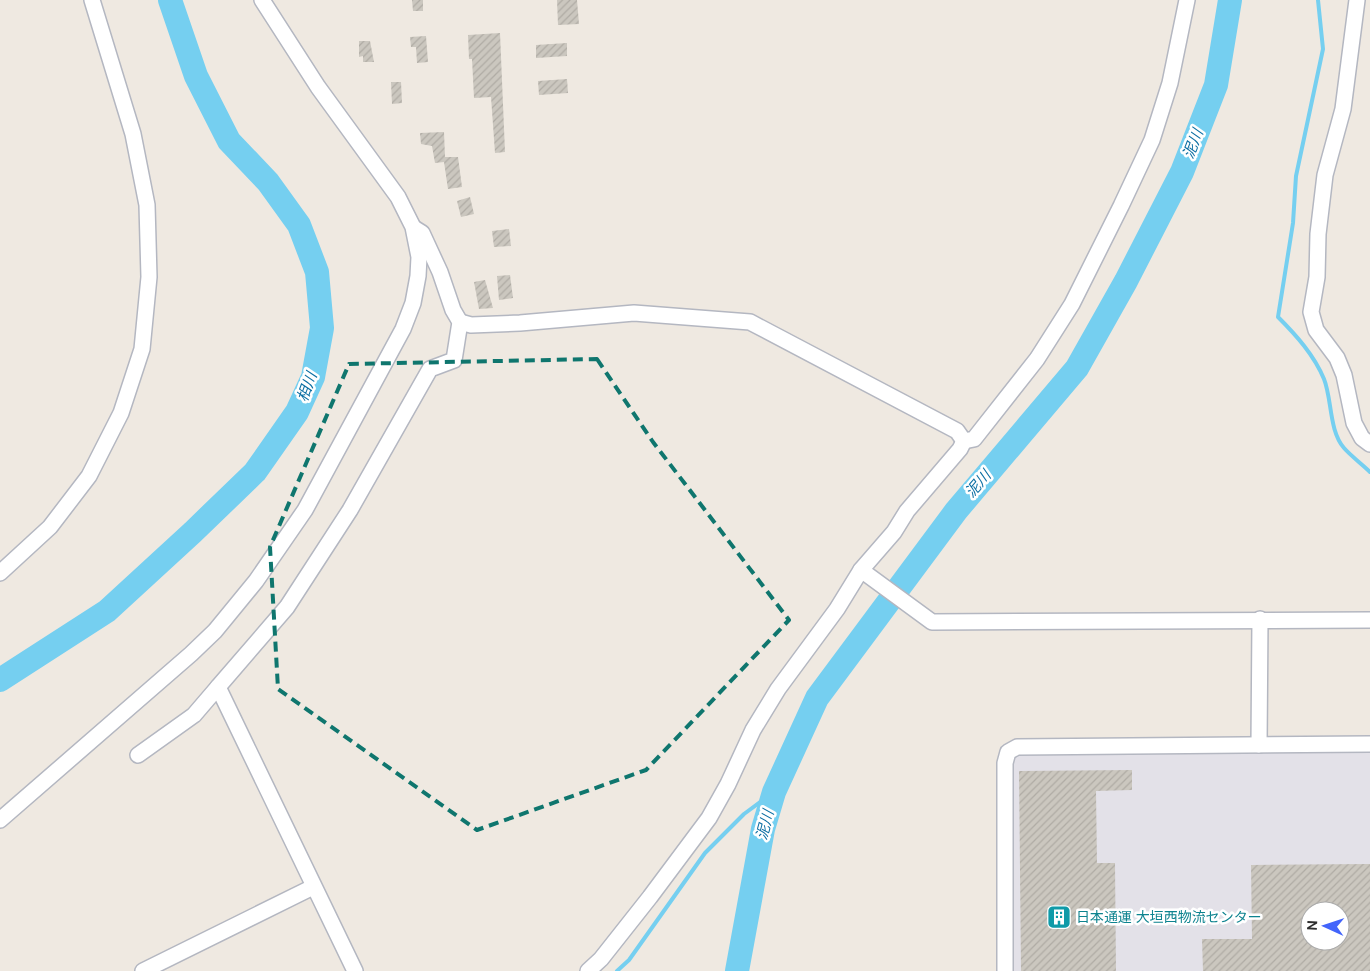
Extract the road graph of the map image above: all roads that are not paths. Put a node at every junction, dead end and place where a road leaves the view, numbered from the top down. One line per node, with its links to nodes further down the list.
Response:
1 (92, 0): 9 (street)
2 (262, 0): 5 (street)
3 (1187, 0): 7 (street)
4 (1356, 0): 8 (street)
5 (413, 227): 6 (street); 17 (street)
6 (460, 322): 7 (street); 13 (street)
7 (964, 441): 10 (street)
8 (1370, 444)
9 (0, 573)
10 (865, 573): 11 (street); 21 (street)
11 (1260, 619): 12 (street); 15 (street)
12 (1370, 620)
13 (218, 686): 16 (street); 18 (street)
14 (1370, 744): 15 (street)
15 (1260, 745): 22 (street)
16 (138, 755)
17 (0, 820)
18 (313, 887): 19 (street); 20 (street)
19 (143, 971)
20 (355, 971)
21 (588, 971)
22 (1005, 971)

